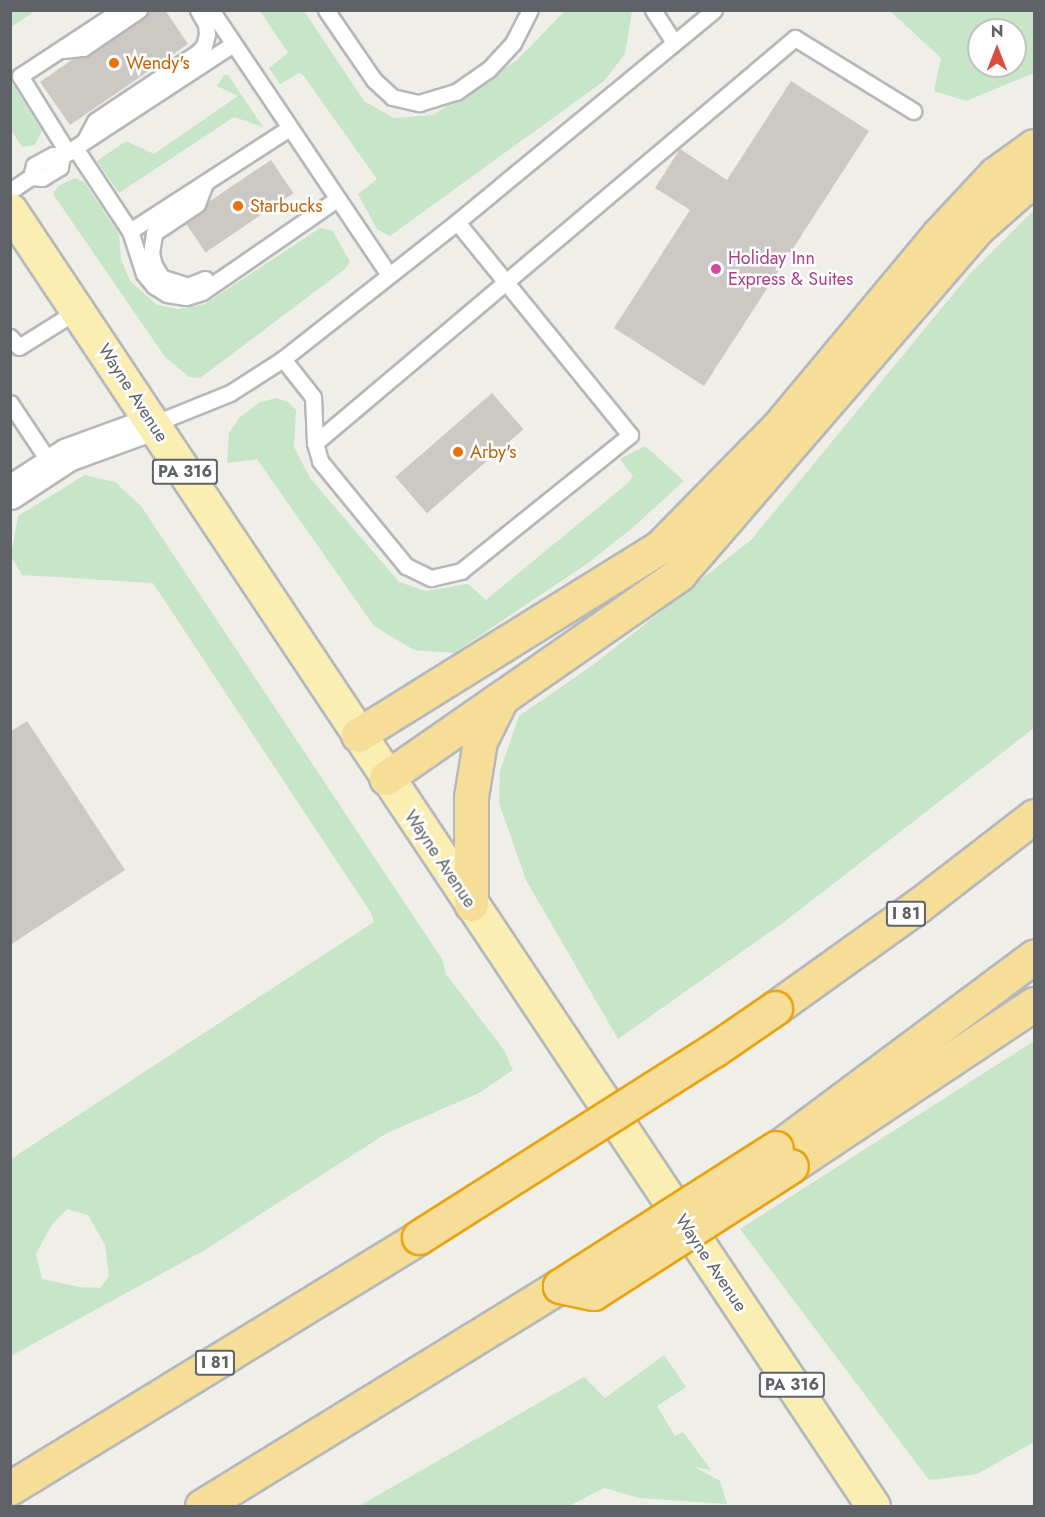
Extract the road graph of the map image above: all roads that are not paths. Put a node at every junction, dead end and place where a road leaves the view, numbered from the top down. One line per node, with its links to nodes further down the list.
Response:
1 (120, 10): 11 (lane)
2 (139, 10): 11 (lane)
3 (198, 10): 15 (lane)
4 (211, 10): 10 (lane)
5 (326, 10): 6 (lane)
6 (530, 10)
7 (653, 10): 9 (lane)
8 (714, 10): 9 (lane)
9 (674, 42): 21 (lane)
10 (233, 44): 13 (lane); 15 (lane)
11 (58, 51): 15 (lane)
12 (913, 111): 24 (lane)
13 (289, 128): 16 (lane); 18 (lane)
14 (1035, 146): 34 (highway)
15 (72, 150): 19 (lane); 22 (lane)
16 (205, 183): 20 (lane); 22 (lane)
17 (1035, 183): 33 (highway)
18 (337, 199): 20 (lane); 23 (lane)
19 (12, 209): 25 (main road, Wayne Avenue / PA 316)
20 (321, 211): 22 (lane)
21 (457, 222): 23 (lane); 24 (lane)
22 (130, 231)
23 (389, 275): 27 (lane)
24 (505, 281): 30 (lane); 30 (lane)
25 (78, 309): 26 (lane); 29 (main road, Wayne Avenue / PA 316)
26 (13, 346)
27 (283, 359): 29 (lane); 30 (lane)
28 (10, 403): 31 (lane)
29 (153, 424): 31 (street); 34 (main road, Wayne Avenue / PA 316)
30 (315, 443)
31 (52, 466): 32 (street)
32 (10, 493)
33 (503, 696): 35 (highway); 37 (highway)
34 (358, 735): 35 (main road, Wayne Avenue / PA 316)
35 (386, 778): 37 (main road, Wayne Avenue / PA 316)
36 (1035, 816): 41 (highway, I 81, bridge)
37 (471, 904): 43 (main road, Wayne Avenue / PA 316)
38 (1035, 957): 40 (highway)
39 (1035, 1004): 40 (highway)
40 (785, 1156): 42 (highway, bridge)
41 (10, 1488)
42 (202, 1506)
43 (873, 1506)

